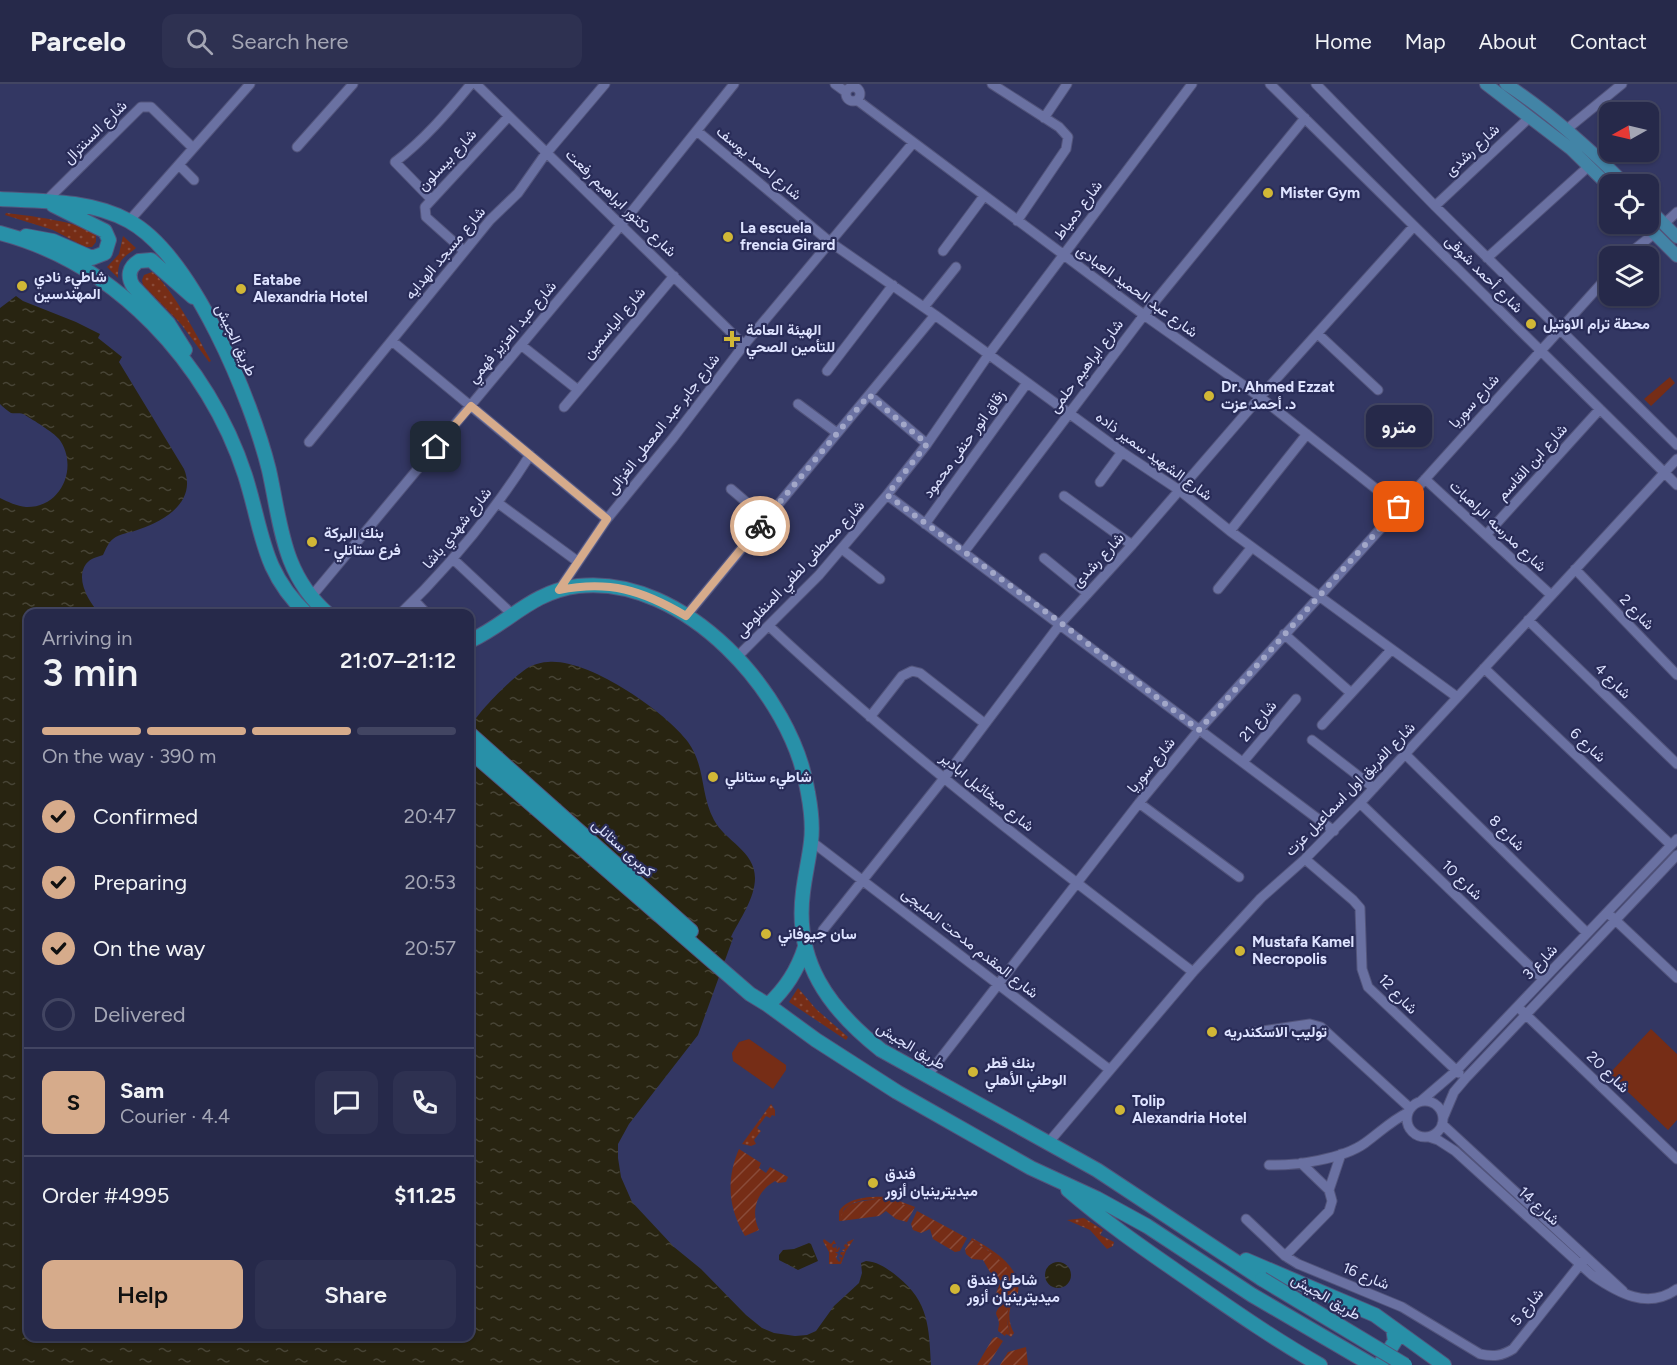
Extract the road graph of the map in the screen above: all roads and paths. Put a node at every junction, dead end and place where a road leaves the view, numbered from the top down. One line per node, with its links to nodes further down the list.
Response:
1 (250, 84): 29 (street)
2 (353, 84): 28 (street)
3 (471, 84): 38 (street)
4 (476, 84): 21 (street, شارع دكتور ابراهيم رفعت)
5 (604, 84): 30 (street, شارع مسجد الهدايه)
6 (734, 84): 26 (street, شارع عبد العزيز فهمي)
7 (836, 84): 18 (street)
8 (993, 84): 23 (street)
9 (1067, 84): 23 (street)
10 (1192, 84): 56 (street, شارع دمياط)
11 (1270, 84): 24 (street, شارع أحمد شوقى)
12 (1316, 84): 40 (street, شارع أحمد شوقى)
13 (1486, 84): 22 (main road)
14 (1506, 84): 20 (main road)
15 (1522, 84): 20 (main road)
16 (1622, 84): 25 (street)
17 (858, 86): 18 (street); 19 (street)
18 (846, 92): 19 (street)
19 (857, 99): 27 (street, شارع عبد الحميد العبادى)
20 (1539, 106): 25 (main road)
21 (509, 116): 30 (street, شارع دكتور ابراهيم رفعت); 38 (street, شارع بيسلون)
22 (1530, 117): 32 (main road); 40 (street, شارع رشدى)
23 (1044, 118): 43 (street)
24 (1305, 118): 47 (street, شارع أحمد شوقى); 66 (street, شارع ابراهيم حلمى)
25 (1567, 129): 33 (main road)
26 (697, 131): 46 (street, شارع عبد العزيز فهمي); 52 (street, شارع احمد يوسف)
27 (913, 143): 36 (street, شارع عبد الحميد العبادى); 52 (street, شارع جابر عبد المعطى الغزالى)
28 (297, 147)
29 (194, 148): 31 (street); 39 (street, شارع السنترال)
30 (547, 153): 46 (street, شارع دكتور ابراهيم رفعت); 54 (street, شارع مسجد الهدايه)
31 (179, 165): 35 (street); 44 (street)
32 (1589, 166): 34 (main road); 58 (street)
33 (1614, 174)
34 (1599, 176)
35 (194, 180)
36 (984, 196): 43 (street, شارع عبد الحميد العبادى); 55 (street)
37 (0, 199): 39 (highway, طريق الجيش)
38 (431, 199): 54 (street, شارع بيسلون)
39 (46, 201): 44 (highway, طريق الجيش); 48 (highway)
40 (1435, 206): 58 (street, شارع أحمد شوقى)
41 (1677, 212): 45 (street)
42 (1659, 218): 45 (main road)
43 (1017, 220): 56 (street, شارع عبد الحميد العبادى)
44 (129, 221): 63 (highway, طريق الجيش)
45 (1665, 224): 51 (main road)
46 (621, 225): 60 (street, شارع دكتور ابراهيم رفعت); 70 (street, شارع عبد العزيز فهمي)
47 (1414, 226): 68 (street, شارع رشدى); 72 (street, شارع أحمد شوقى)
48 (4, 234): 75 (highway)
49 (1654, 234): 53 (street)
50 (1656, 234): 57 (main road)
51 (1677, 237)
52 (830, 242): 61 (street, شارع الشهيد سمير ذاده); 71 (street, شارع جابر عبد المعطى الغزالى)
53 (1639, 246)
54 (464, 251): 69 (street, شارع مسجد الهدايه)
55 (943, 252)
56 (1063, 255): 66 (street, شارع عبد الحميد العبادى); 73 (street, شارع دمياط)
57 (1677, 256)
58 (1487, 258): 67 (street, شارع أحمد شوقى)
59 (956, 267): 64 (street)
60 (674, 276): 71 (street, شارع دكتور ابراهيم رفعت); 77 (street, شارع الياسمين)
61 (893, 285): 64 (street, شارع الشهيد سمير ذاده); 74 (street)
62 (1599, 286): 67 (street, شارع سوريا)
63 (200, 302): 75 (highway); 123 (highway, طريق الجيش)
64 (924, 307): 65 (street, شارع الشهيد سمير ذاده)
65 (935, 315): 73 (street, شارع الشهيد سمير ذاده); 79 (street)
66 (1144, 315): 80 (street, شارع عبد الحميد العبادى); 85 (street, شارع ابراهيم حلمى)
67 (1559, 330): 72 (street, شارع سوريا); 90 (street, شارع أحمد شوقى)
68 (1318, 334): 78 (street); 80 (street, شارع رشدى)
69 (392, 341): 82 (street); 88 (street, شارع مسجد الهدايه)
70 (521, 345): 77 (street); 82 (street, شارع عبد العزيز فهمي)
71 (744, 345): 104 (street, شارع جابر عبد المعطى الغزالى)
72 (1540, 350): 84 (street, شارع أحمد شوقى); 95 (street, شارع سوريا)
73 (989, 354): 76 (street, شارع الشهيد سمير ذاده); 89 (street, شارع مصطفى لطفي المنفلوطى)
74 (826, 371)
75 (195, 374): 125 (highway)
76 (1027, 383): 85 (street, شارع الشهيد سمير ذاده); 106 (street, زقاق انور حنفى محمود)
77 (578, 390): 83 (street, شارع الياسمين)
78 (1378, 390)
79 (869, 395): 86 (street); 89 (street)
80 (1260, 397): 87 (street, شارع عبد الحميد العبادى); 99 (street, شارع رشدى)
81 (798, 404): 86 (street)
82 (471, 406): 92 (street); 123 (street, شارع عبد العزيز فهمي)
83 (564, 407)
84 (1600, 409): 94 (street, شارع أحمد شوقى); 108 (street, شارع ابن القاسم)
85 (1069, 413): 91 (street, شارع الشهيد سمير ذاده); 112 (street, شارع ابراهيم حلمى)
86 (837, 434): 105 (street)
87 (1307, 435): 103 (street, شارع عبد الحميد العبادى); 107 (street)
88 (309, 442)
89 (927, 444): 100 (street, شارع مصطفى لطفي المنفلوطى)
90 (1677, 445)
91 (1122, 452): 96 (street); 99 (street, شارع الشهيد سمير ذاده)
92 (530, 455): 102 (street, شارع شهدي باشا); 104 (street)
93 (1677, 459): 94 (street, شارع الفريق اول اسماعيل عزت)
94 (1665, 473): 97 (street, شارع أحمد شوقى); 116 (street, شارع الفريق اول اسماعيل عزت)
95 (1425, 479): 103 (street, شارع سوريا); 108 (street, شارع مدرسه الراهبات)
96 (1100, 482)
97 (1677, 485)
98 (731, 489): 105 (street)
99 (1179, 490): 107 (street, شارع الشهيد سمير ذاده); 109 (street, شارع رشدى)
100 (887, 495): 106 (street); 111 (street, شارع مصطفى لطفي المنفلوطى)
101 (1064, 496): 109 (street)
102 (498, 503): 114 (street, شارع شهدي باشا); 115 (street)
103 (1399, 507): 122 (street, شارع سوريا)
104 (607, 519): 115 (street, شارع جابر عبد المعطى الغزالى)
105 (766, 519): 130 (street)
106 (925, 524): 112 (street)
107 (1230, 531): 110 (street, شارع الشهيد سمير ذاده)
108 (1486, 535): 121 (street, شارع مدرسه الراهبات)
109 (1132, 545): 120 (street, شارع رشدى)
110 (1252, 547): 118 (street); 122 (street, شارع الشهيد سمير ذاده)
111 (842, 549): 117 (street); 133 (street, شارع مصطفى لطفي المنفلوطى)
112 (964, 552): 132 (street)
113 (1044, 558): 120 (street)
114 (453, 559): 124 (street, شارع شهدي باشا); 129 (street)
115 (577, 561): 119 (street, شارع جابر عبد المعطى الغزالى)
116 (1575, 569): 121 (street, شارع الفريق اول اسماعيل عزت); 139 (street, شارع 2)
117 (880, 579)
118 (1218, 589)
119 (559, 590): 129 (highway, طريق الجيش); 130 (highway, طريق الجيش)
120 (1087, 593): 132 (street, شارع رشدى)
121 (1551, 595): 131 (street, شارع الفريق اول اسماعيل عزت)
122 (1318, 596): 134 (street, شارع سوريا); 136 (street, شارع الشهيد سمير ذاده)
123 (310, 597): 126 (highway, طريق الجيش)
124 (414, 600): 127 (street, شارع شهدي باشا); 128 (street)
125 (303, 609)
126 (323, 609)
127 (405, 609)
128 (422, 609)
129 (513, 615): 135 (highway, طريق الجيش)
130 (686, 616): 137 (highway, طريق الجيش)
131 (1528, 620): 138 (street, شارع الفريق اول اسماعيل عزت); 152 (street, شارع 4)
132 (1061, 623): 144 (street, شارع رشدى); 146 (street)
133 (769, 627): 137 (street, شارع مصطفى لطفي المنفلوطى); 143 (street, شارع ميخائيل ابادير)
134 (1284, 634): 140 (street); 146 (street, شارع سوريا)
135 (474, 639)
136 (1391, 650): 140 (street); 141 (street, شارع الشهيد سمير ذاده)
137 (737, 657): 158 (highway, طريق الجيش)
138 (1484, 668): 141 (street, شارع الفريق اول اسماعيل عزت); 159 (street, شارع 6)
139 (1677, 675)
140 (1351, 693): 145 (street)
141 (1457, 697): 150 (street, شارع الفريق اول اسماعيل عزت)
142 (1296, 699): 151 (street, شارع 21)
143 (870, 717): 144 (street); 153 (street, شارع ميخائيل ابادير)
144 (984, 723): 153 (street, شارع رشدى)
145 (1322, 725)
146 (1199, 730): 151 (street); 155 (street, شارع سوريا)
147 (474, 738): 175 (highway, كوبرى ستانلى)
148 (1312, 740): 154 (street)
149 (474, 754): 175 (highway, كوبرى ستانلى)
150 (1405, 754): 154 (street, شارع الفريق اول اسماعيل عزت); 169 (street, شارع 8)
151 (1243, 762): 157 (street)
152 (1677, 764)
153 (945, 777): 165 (street, شارع رشدى); 166 (street, شارع ميخائيل ابادير)
154 (1374, 788): 156 (street, شارع الفريق اول اسماعيل عزت)
155 (1139, 803): 164 (street); 166 (street, شارع سوريا)
156 (1360, 803): 157 (street, شارع الفريق اول اسماعيل عزت); 173 (street, شارع 10)
157 (1334, 831): 161 (street, شارع الفريق اول اسماعيل عزت)
158 (811, 841): 165 (street, شارع المقدم مدحت المليجى); 170 (highway, طريق الجيش)
159 (1674, 842): 162 (street, شارع 3)
160 (1677, 855): 163 (street, شارع 3)
161 (1305, 859): 171 (street, شارع الفريق اول اسماعيل عزت); 181 (street, شارع 12)
162 (1654, 863): 163 (street); 167 (street, شارع 3)
163 (1662, 871): 167 (street, شارع 3)
164 (1239, 877)
165 (863, 879): 168 (street, شارع رشدى); 174 (street, شارع المقدم مدحت المليجى)
166 (1077, 883): 171 (street, شارع ميخائيل ابادير); 174 (street, شارع سوريا)
167 (1611, 916): 169 (street, شارع 3); 172 (street); 178 (street, شارع 3)
168 (823, 930)
169 (1587, 933): 173 (street, شارع 3)
170 (805, 947): 176 (highway); 182 (highway, طريق الجيش)
171 (1193, 972): 180 (street, شارع الفريق اول اسماعيل عزت)
172 (1677, 978)
173 (1543, 980): 177 (street, شارع 3)
174 (998, 984): 180 (street, شارع المقدم مدحت المليجى); 182 (street, شارع سوريا)
175 (752, 990): 176 (highway)
176 (768, 1005): 193 (highway)
177 (1517, 1007): 178 (street, شارع 20); 181 (street, شارع 3)
178 (1525, 1014): 183 (street, شارع 3); 190 (street, شارع 20)
179 (1249, 1034): 185 (street)
180 (1110, 1070): 188 (street, شارع الفريق اول اسماعيل عزت)
181 (1456, 1071): 183 (street, شارع 12); 184 (street, شارع 3)
182 (927, 1076): 188 (highway, طريق الجيش)
183 (1465, 1079): 186 (street, شارع 3)
184 (1420, 1101): 185 (street); 186 (street)
185 (1408, 1111): 187 (street); 189 (street)
186 (1442, 1121): 187 (street); 198 (street, شارع 14)
187 (1429, 1137): 198 (street, شارع 14)
188 (1049, 1142): 196 (highway, طريق الجيش)
189 (1341, 1154): 191 (street); 194 (street)
190 (1677, 1159)
191 (1301, 1163): 192 (street); 194 (street)
192 (1269, 1165)
193 (1060, 1182): 202 (highway); 203 (highway)
194 (1329, 1190): 197 (street)
195 (1246, 1220): 197 (street, شارع 16)
196 (1219, 1249): 200 (highway); 205 (highway, طريق الجيش, bridge)
197 (1285, 1256): 201 (street, شارع 16)
198 (1583, 1260): 199 (street, شارع 14); 201 (street, شارع 5)
199 (1677, 1289)
200 (1393, 1328): 204 (highway); 206 (highway)
201 (1480, 1354)
202 (1320, 1365)
203 (1372, 1365)
204 (1380, 1365)
205 (1404, 1365)
206 (1444, 1365)

